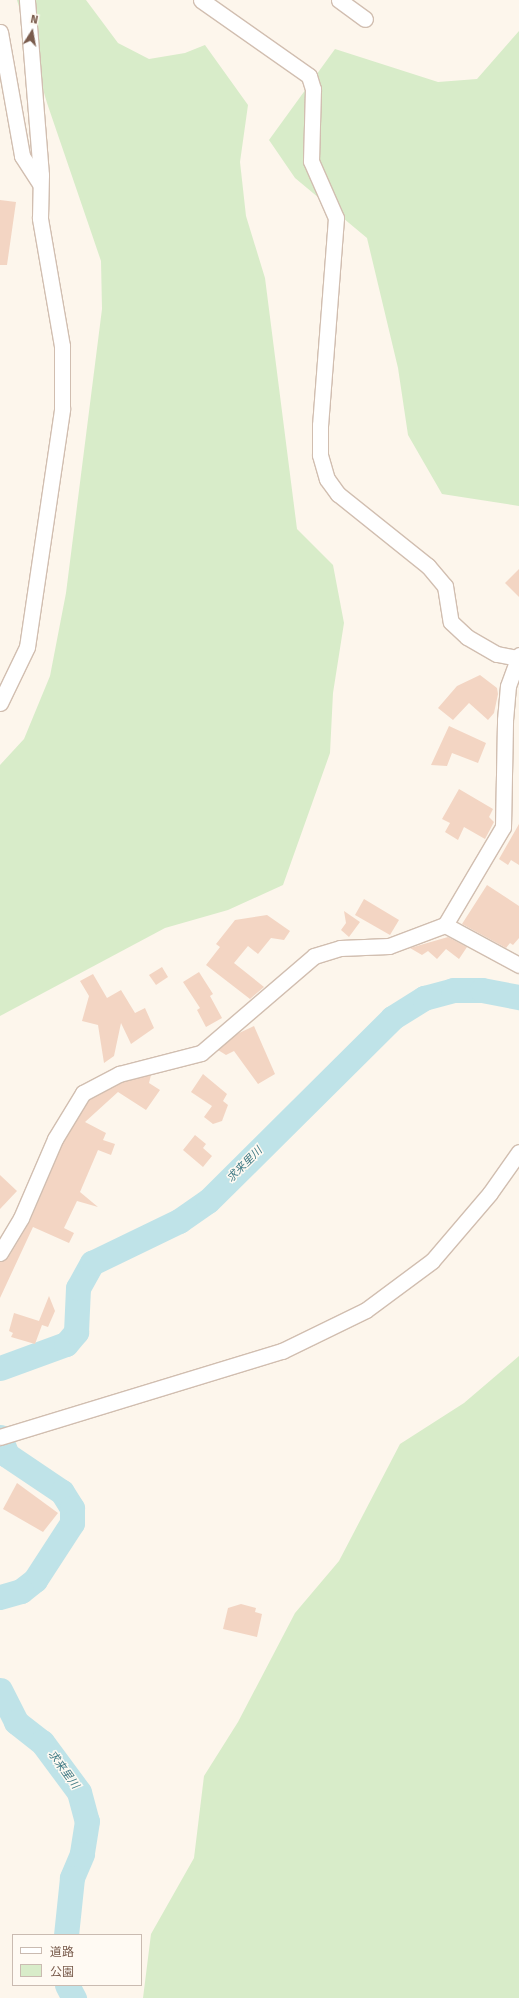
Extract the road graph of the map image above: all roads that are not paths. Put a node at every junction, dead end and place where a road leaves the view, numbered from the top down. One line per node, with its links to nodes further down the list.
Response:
1 (27, 0): 6 (street)
2 (201, 0): 7 (street)
3 (339, 0): 4 (street)
4 (365, 19)
5 (0, 32): 6 (street)
6 (41, 184): 8 (street)
7 (518, 656): 9 (street)
8 (0, 703)
9 (445, 925): 10 (street); 12 (street)
10 (519, 965)
11 (519, 1152): 13 (street)
12 (0, 1254)
13 (6, 1435)

